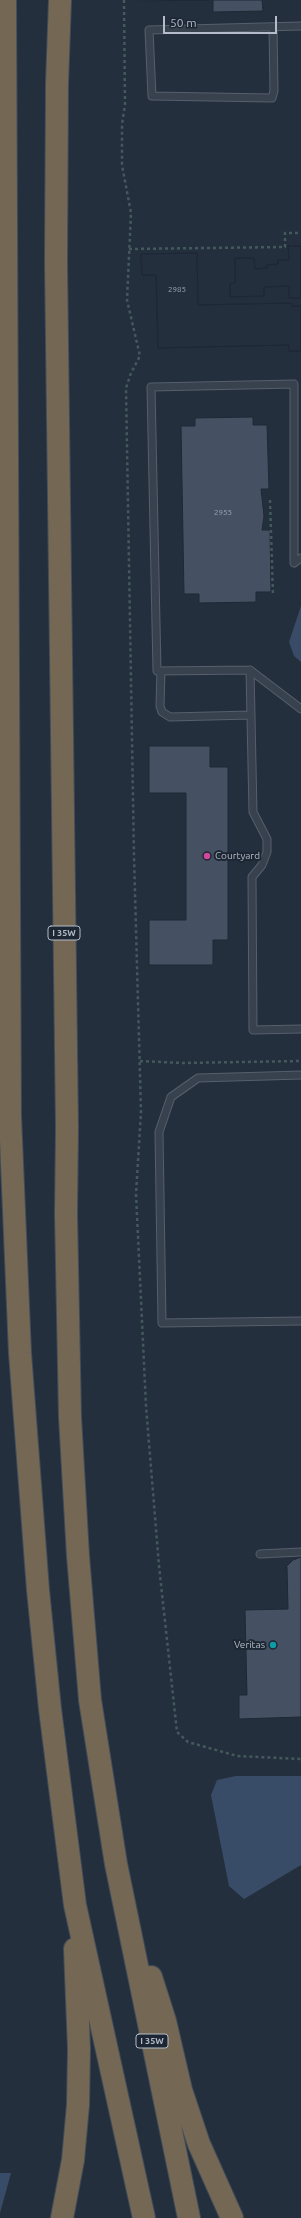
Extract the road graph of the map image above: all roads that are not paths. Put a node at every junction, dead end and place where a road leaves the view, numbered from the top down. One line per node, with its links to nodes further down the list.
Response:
1 (5, 0): 16 (highway)
2 (60, 0): 15 (highway, I 35W)
3 (301, 26): 4 (lane)
4 (272, 27): 4 (lane)
5 (301, 558): 7 (lane)
6 (250, 670): 7 (lane); 8 (lane); 9 (lane)
7 (161, 671): 9 (lane)
8 (301, 709)
9 (251, 716): 10 (lane)
10 (301, 1029)
11 (301, 1075): 12 (lane)
12 (301, 1321)
13 (301, 1552): 14 (lane)
14 (260, 1554)
15 (116, 1864): 19 (highway, I 35W); 20 (highway)
16 (75, 1905): 17 (highway); 18 (highway)
17 (62, 2218)
18 (144, 2218)
19 (189, 2218)
20 (232, 2218)

